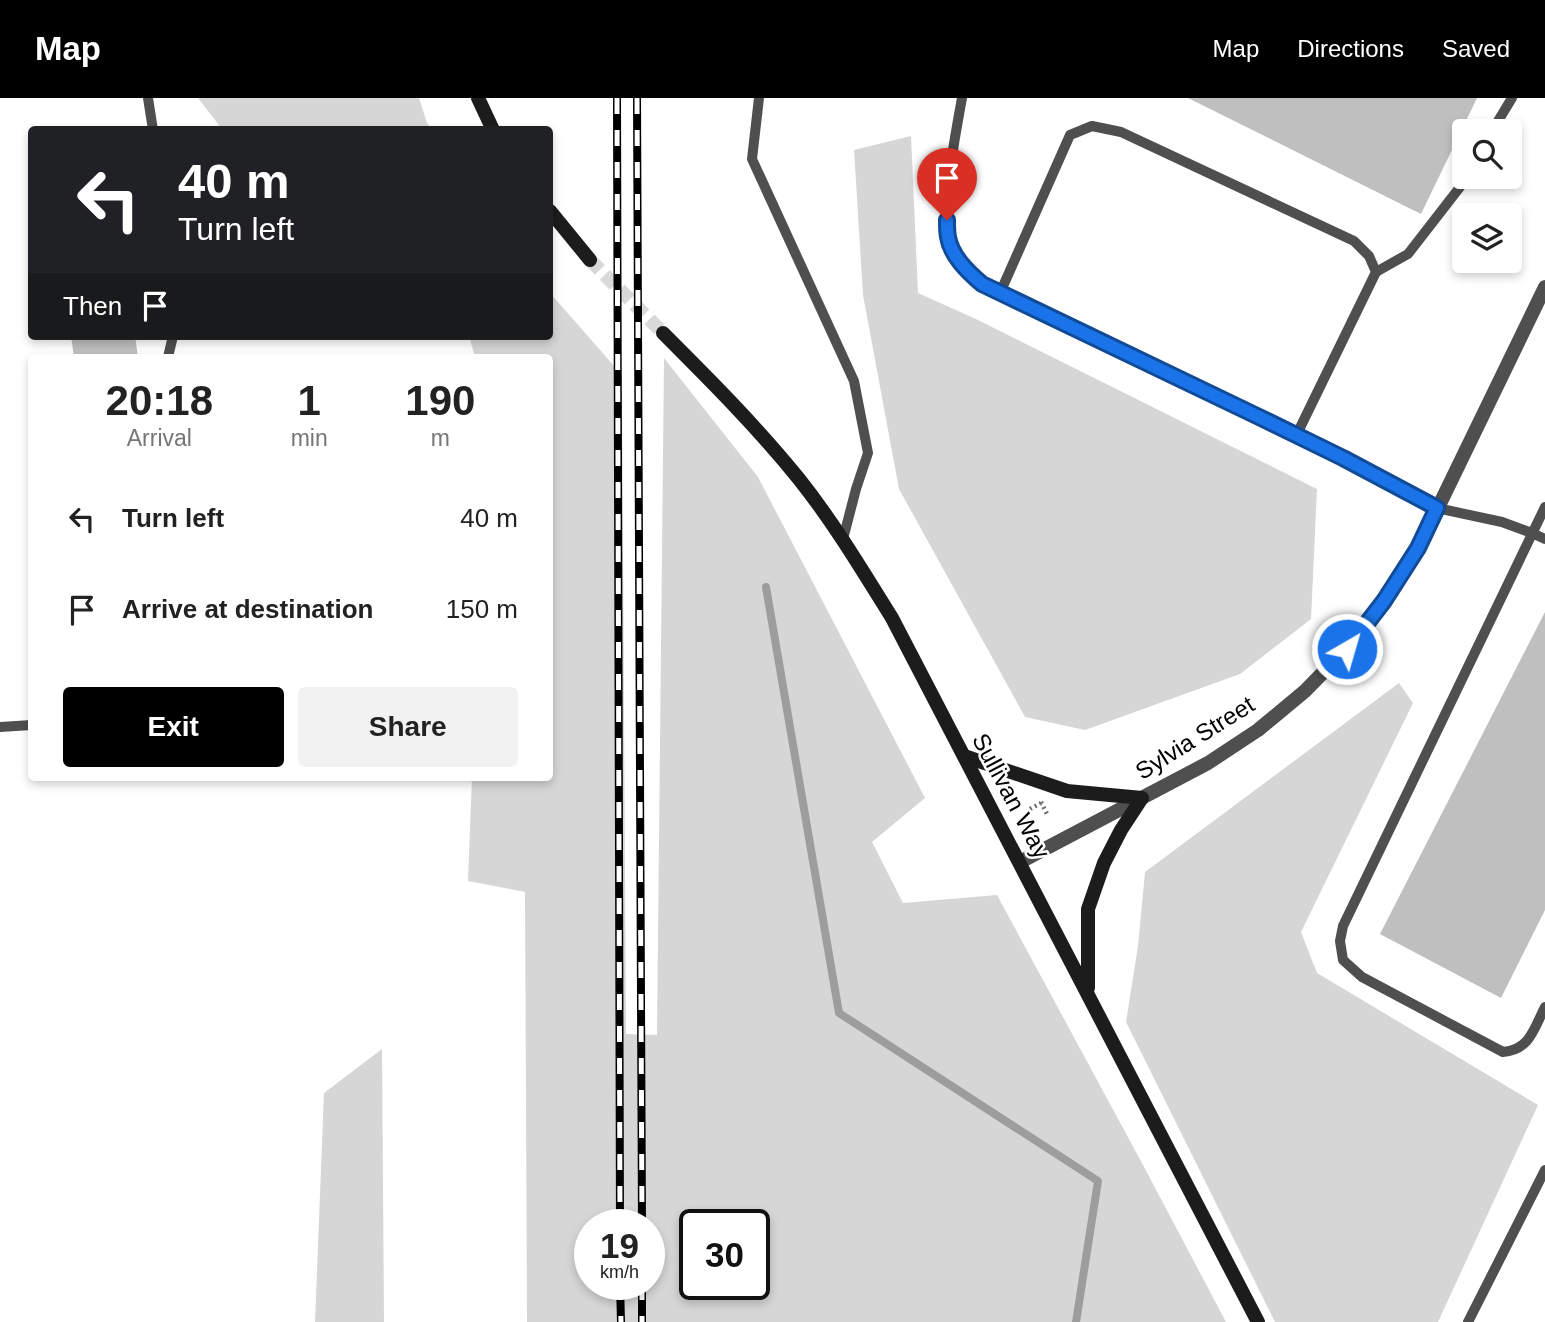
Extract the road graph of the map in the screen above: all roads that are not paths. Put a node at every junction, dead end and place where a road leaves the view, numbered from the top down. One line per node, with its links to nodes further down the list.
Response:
1 (148, 98): 7 (lane)
2 (478, 98): 8 (main road)
3 (759, 98): 20 (lane)
4 (962, 98): 14 (lane)
5 (1512, 98): 6 (lane)
6 (1499, 119)
7 (152, 126)
8 (491, 126)
9 (1458, 189): 12 (lane)
10 (553, 215): 11 (main road)
11 (590, 260)
12 (1376, 272): 14 (lane); 16 (lane)
13 (1545, 287): 18 (street, Sylvia Street)
14 (1000, 293): 16 (lane)
15 (663, 333): 20 (main road, Sullivan Way)
16 (1296, 436): 18 (lane)
17 (1545, 507): 19 (lane)
18 (1437, 508): 19 (lane); 25 (street, Sylvia Street)
19 (1532, 533): 21 (lane); 28 (lane)
20 (843, 539): 24 (main road, Sullivan Way)
21 (1545, 539)
22 (28, 725): 23 (lane)
23 (0, 727)
24 (964, 756): 25 (main road); 26 (main road, Sullivan Way)
25 (1142, 798): 26 (street, Sylvia Street); 27 (main road)
26 (1020, 862): 27 (main road, Sullivan Way)
27 (1088, 993): 30 (main road, Sullivan Way)
28 (1545, 1007)
29 (1545, 1170): 31 (lane)
30 (1258, 1322)
31 (1468, 1322)

